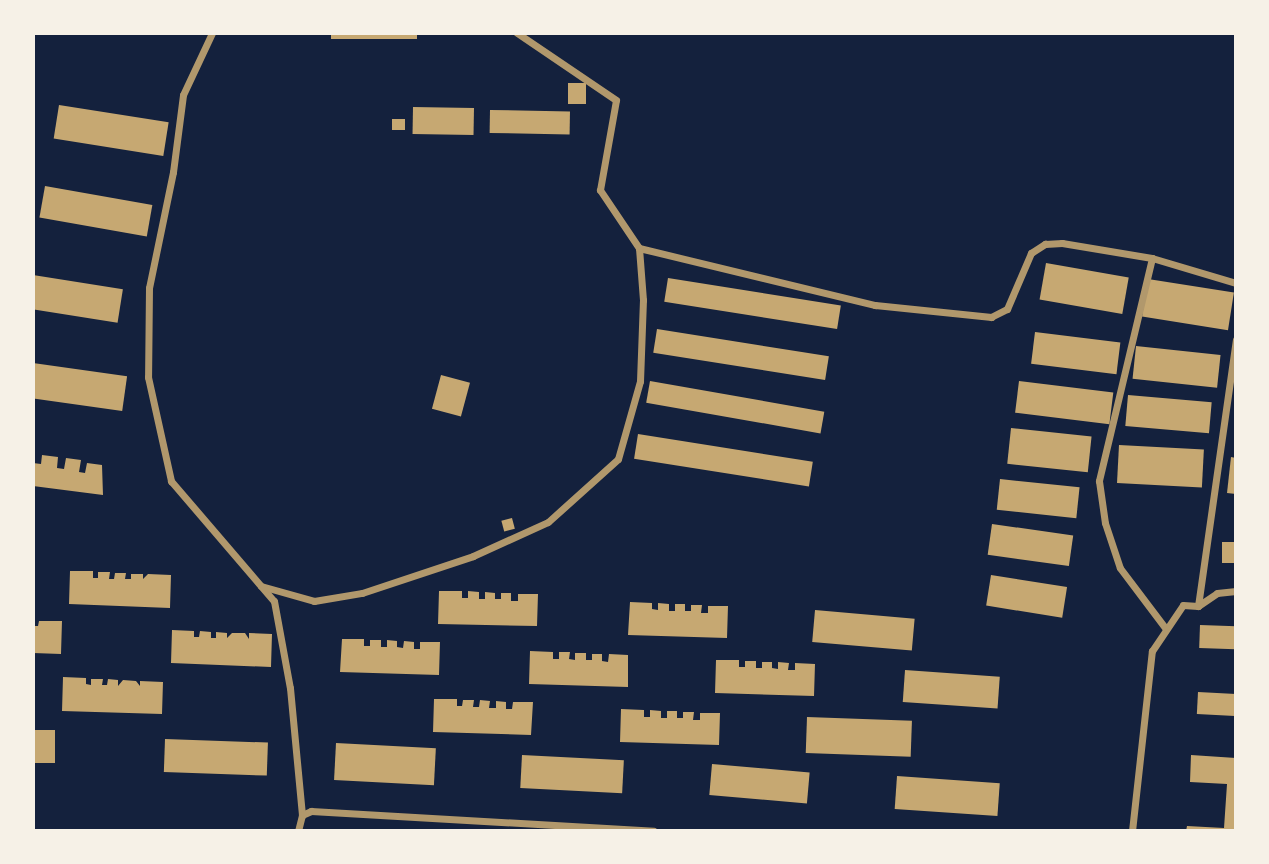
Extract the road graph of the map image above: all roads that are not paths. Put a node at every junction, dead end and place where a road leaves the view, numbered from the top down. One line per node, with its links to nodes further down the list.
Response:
1 (212, 33): 7 (street)
2 (517, 33): 3 (street)
3 (639, 248): 4 (street); 7 (street)
4 (1152, 258): 5 (street); 10 (street)
5 (1236, 283)
6 (1236, 340): 9 (street)
7 (261, 586): 11 (street)
8 (1236, 591): 9 (street)
9 (1198, 606): 10 (street)
10 (1166, 629): 14 (street)
11 (302, 815): 12 (street); 13 (street)
12 (298, 831)
13 (653, 831)
14 (1132, 831)

